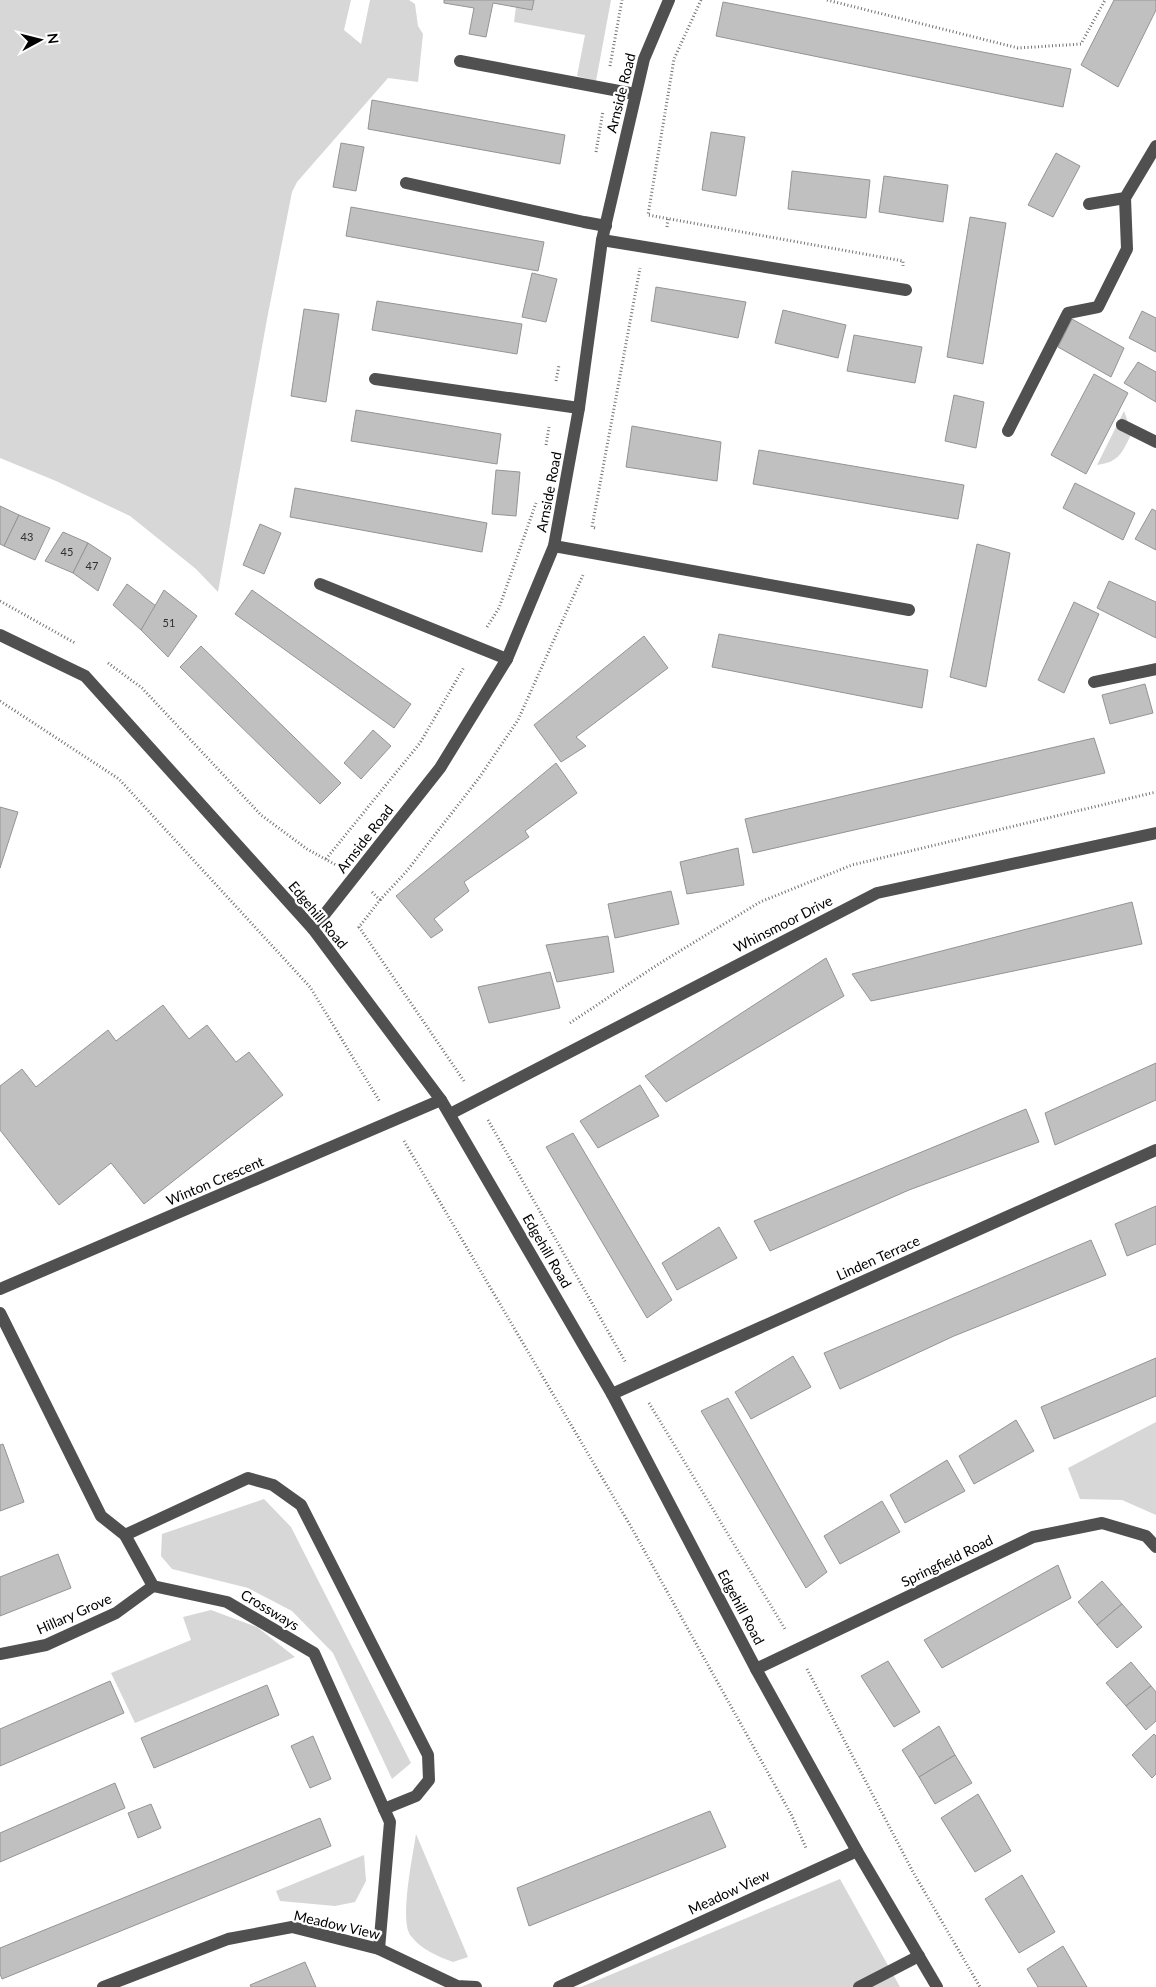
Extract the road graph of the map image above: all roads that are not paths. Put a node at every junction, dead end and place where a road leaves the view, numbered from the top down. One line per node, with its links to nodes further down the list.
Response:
1 (668, 0): 3 (street, Arnside Road)
2 (460, 61): 3 (street)
3 (635, 94): 8 (street, Arnside Road)
4 (1156, 146): 6 (street)
5 (406, 182): 8 (street)
6 (1125, 198): 7 (street); 14 (street)
7 (1089, 204)
8 (606, 226): 9 (street, Arnside Road)
9 (602, 240): 10 (street); 12 (street, Arnside Road)
10 (906, 290)
11 (375, 379): 12 (street)
12 (579, 408): 16 (street, Arnside Road)
13 (1122, 426): 15 (street)
14 (1008, 431)
15 (1156, 442)
16 (554, 546): 18 (street); 20 (street, Arnside Road)
17 (320, 584): 20 (street)
18 (909, 610)
19 (0, 635): 24 (street, Edgehill Road)
20 (507, 659): 24 (street, Arnside Road)
21 (1156, 669): 22 (street)
22 (1094, 682)
23 (1156, 833): 26 (street, Whinsmoor Drive)
24 (313, 929): 25 (street, Edgehill Road)
25 (441, 1100): 26 (street, Edgehill Road); 28 (street, Winton Crescent)
26 (450, 1114): 30 (street, Edgehill Road)
27 (1156, 1150): 30 (street, Linden Terrace)
28 (0, 1289)
29 (0, 1313): 31 (street)
30 (612, 1394): 35 (street, Edgehill Road)
31 (125, 1535): 33 (street); 36 (street)
32 (1156, 1547): 35 (street, Springfield Road)
33 (153, 1586): 34 (street, Hillary Grove); 36 (street, Crossways)
34 (0, 1654)
35 (756, 1669): 37 (street, Edgehill Road)
36 (384, 1809): 38 (street, Crossways)
37 (857, 1850): 39 (street, Edgehill Road); 42 (street, Meadow View)
38 (379, 1949): 40 (street, Meadow View); 41 (street, Meadow View)
39 (919, 1956): 43 (street); 44 (street, Edgehill Road)
40 (104, 1987)
41 (476, 1987)
42 (559, 1987)
43 (859, 1987)
44 (937, 1987)

